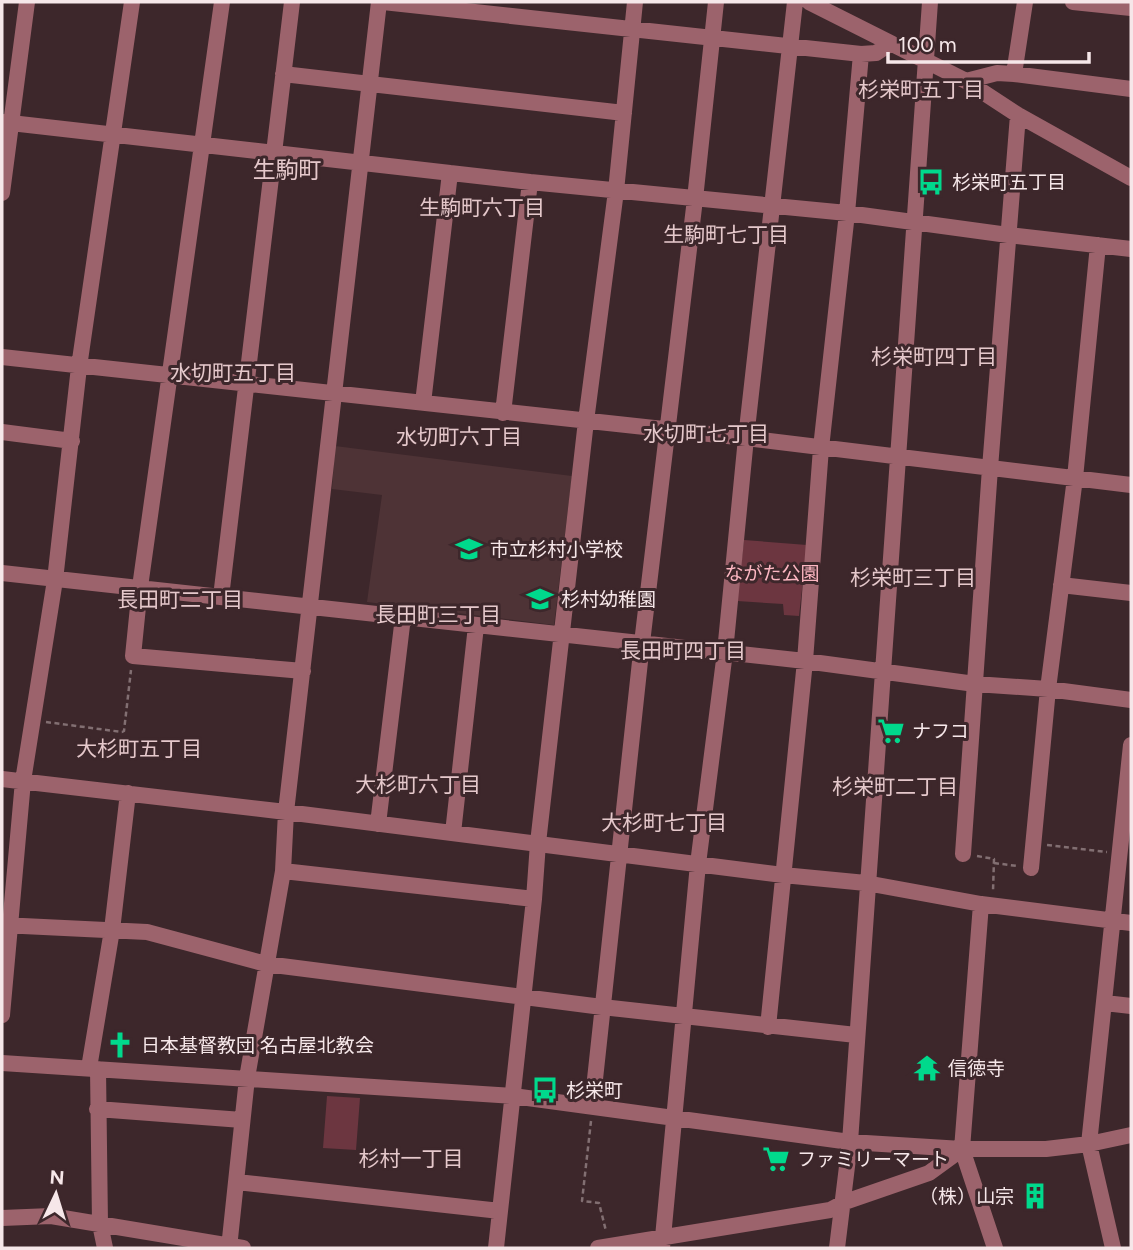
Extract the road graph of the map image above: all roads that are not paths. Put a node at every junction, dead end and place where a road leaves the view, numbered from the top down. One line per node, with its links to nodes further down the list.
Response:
1 (27, 2): 28 (street)
2 (132, 2): 29 (street)
3 (222, 2): 30 (street)
4 (292, 2): 21 (street)
5 (381, 2): 13 (street); 24 (street)
6 (635, 2): 15 (street)
7 (716, 2): 16 (street)
8 (795, 2): 18 (street)
9 (811, 2): 17 (street)
10 (930, 2): 20 (street)
11 (1026, 2): 22 (street)
12 (1073, 2): 14 (street)
13 (466, 6): 15 (street)
14 (1131, 8)
15 (631, 30): 16 (street); 26 (street)
16 (712, 36): 18 (street); 38 (street)
17 (891, 43): 19 (street); 20 (street)
18 (792, 46): 19 (street); 39 (street)
19 (861, 54): 40 (street)
20 (924, 59): 23 (street); 41 (street)
21 (283, 74): 24 (street); 31 (street)
22 (1014, 74): 23 (street); 25 (street)
23 (966, 80): 27 (street)
24 (370, 83): 26 (street); 32 (street)
25 (1131, 89)
26 (624, 113): 36 (street)
27 (1018, 115): 34 (street); 42 (street)
28 (7, 122): 29 (street); 37 (street)
29 (113, 133): 30 (street); 46 (street)
30 (201, 146): 31 (street); 47 (street)
31 (273, 154): 32 (street); 48 (street)
32 (361, 162): 33 (street); 49 (street)
33 (450, 173): 35 (street); 50 (street)
34 (1131, 178)
35 (530, 182): 36 (street); 51 (street)
36 (616, 191): 38 (street); 52 (street)
37 (2, 193)
38 (695, 199): 39 (street); 53 (street)
39 (772, 206): 40 (street); 55 (street)
40 (847, 213): 41 (street); 57 (street)
41 (913, 220): 42 (street); 58 (street)
42 (1007, 235): 43 (street); 59 (street)
43 (1098, 245): 44 (street); 60 (street)
44 (1131, 249)
45 (2, 357): 46 (street)
46 (79, 367): 47 (street); 56 (street)
47 (169, 376): 48 (street); 65 (street)
48 (247, 384): 49 (street); 67 (street)
49 (334, 393): 50 (street); 68 (street)
50 (423, 403): 51 (street)
51 (503, 413): 52 (street)
52 (586, 421): 53 (street); 71 (street)
53 (667, 430): 55 (street); 72 (street)
54 (2, 432): 56 (street)
55 (746, 438): 57 (street); 73 (street)
56 (72, 441): 63 (street)
57 (821, 448): 58 (street); 74 (street)
58 (896, 458): 59 (street); 75 (street)
59 (990, 468): 60 (street); 77 (street)
60 (1075, 478): 61 (street); 64 (street)
61 (1131, 485)
62 (2, 573): 63 (street)
63 (55, 580): 65 (street); 82 (street)
64 (1062, 585): 66 (street); 78 (street)
65 (140, 587): 67 (street); 76 (street)
66 (1131, 593)
67 (220, 597): 68 (street)
68 (309, 606): 69 (street); 76 (street)
69 (402, 617): 70 (street); 85 (street)
70 (476, 626): 71 (street); 86 (street)
71 (562, 635): 72 (street); 87 (street)
72 (642, 643): 73 (street); 88 (street)
73 (725, 652): 74 (street); 90 (street)
74 (805, 661): 75 (street); 93 (street)
75 (881, 670): 77 (street); 94 (street)
76 (303, 671): 84 (street)
77 (975, 684): 78 (street); 89 (street)
78 (1048, 689): 79 (street); 91 (street)
79 (1131, 700)
80 (1131, 745): 97 (street)
81 (2, 779): 82 (street)
82 (23, 781): 83 (street); 99 (street)
83 (128, 793): 84 (street); 100 (street)
84 (286, 812): 85 (street); 92 (street)
85 (377, 824): 86 (street)
86 (453, 833): 87 (street)
87 (538, 843): 88 (street); 95 (street)
88 (619, 853): 90 (street); 105 (street)
89 (963, 854)
90 (698, 864): 93 (street); 107 (street)
91 (1031, 868)
92 (283, 871): 95 (street); 101 (street)
93 (783, 874): 94 (street); 108 (street)
94 (866, 883): 96 (street); 109 (street)
95 (534, 899): 102 (street)
96 (986, 905): 97 (street); 121 (street)
97 (1114, 919): 98 (street); 103 (street)
98 (1131, 923)
99 (6, 925): 100 (street); 106 (street)
100 (112, 930): 101 (street); 111 (street)
101 (266, 964): 102 (street); 112 (street)
102 (522, 996): 105 (street); 113 (street)
103 (1105, 1003): 104 (street); 120 (street)
104 (1131, 1006)
105 (602, 1007): 107 (street); 114 (street)
106 (2, 1015)
107 (684, 1016): 108 (street); 116 (street)
108 (768, 1027): 109 (street)
109 (856, 1035): 119 (street)
110 (2, 1063): 111 (street)
111 (93, 1069): 112 (street); 115 (street)
112 (247, 1078): 113 (street); 117 (street)
113 (513, 1096): 114 (street); 124 (street)
114 (592, 1107): 116 (street)
115 (97, 1109): 117 (street); 126 (street)
116 (673, 1118): 119 (street); 127 (street)
117 (242, 1120): 122 (street)
118 (1131, 1135): 120 (street)
119 (850, 1142): 121 (street); 123 (street)
120 (1089, 1144): 121 (street); 134 (street)
121 (962, 1149): 123 (street); 133 (street)
122 (237, 1182): 124 (street); 130 (street)
123 (845, 1202): 127 (street); 132 (street)
124 (500, 1211): 131 (street)
125 (2, 1218): 126 (street)
126 (100, 1224): 129 (street); 130 (street)
127 (661, 1243): 128 (street)
128 (604, 1247)
129 (105, 1248)
130 (234, 1248)
131 (496, 1248)
132 (837, 1248)
133 (995, 1248)
134 (1113, 1248)

